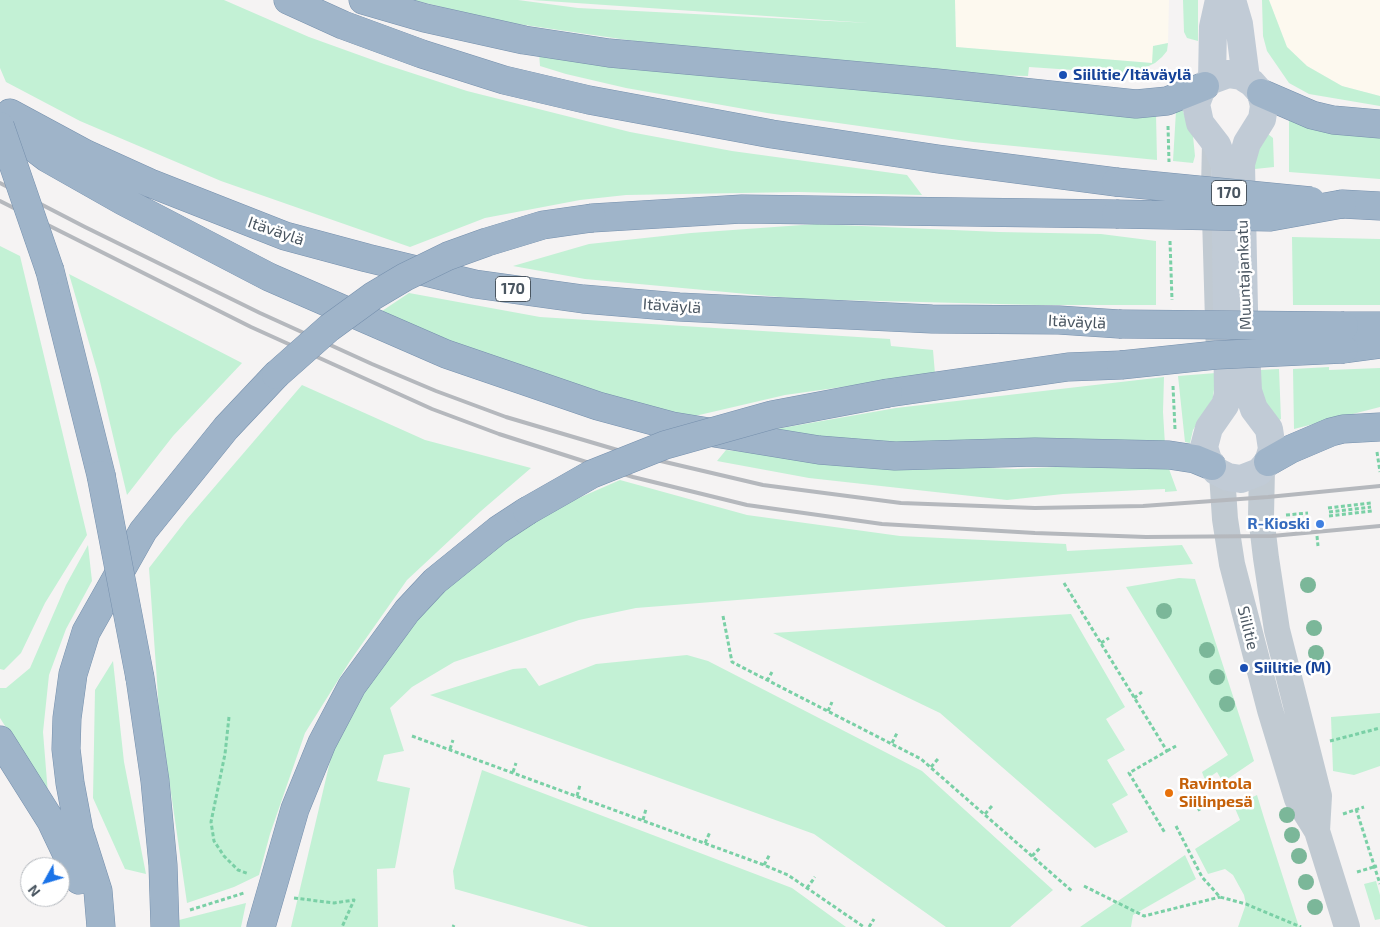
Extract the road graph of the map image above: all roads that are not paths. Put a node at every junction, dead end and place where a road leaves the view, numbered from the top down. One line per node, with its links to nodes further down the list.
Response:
1 (288, 0): 11 (highway, 170, bridge)
2 (363, 0): 5 (highway)
3 (1219, 0): 5 (main road)
4 (1232, 0): 6 (main road)
5 (1208, 83): 6 (main road); 18 (main road, Muuntajankatu)
6 (1253, 86): 9 (highway); 17 (main road, Muuntajankatu)
7 (0, 107): 14 (highway, Itäväylä / 170, bridge)
8 (0, 122): 18 (highway)
9 (1380, 124)
10 (0, 126): 21 (highway, bridge)
11 (1342, 204): 12 (highway, 170); 22 (highway, bridge)
12 (1380, 206)
13 (1380, 326): 14 (highway, Itäväylä / 170)
14 (1344, 338): 15 (highway); 23 (highway, bridge)
15 (1380, 344)
16 (1378, 440): 17 (highway)
17 (1265, 466): 18 (main road); 20 (street, Siilitie)
18 (1217, 470): 20 (street, Siilitie)
19 (0, 740): 22 (highway)
20 (1317, 831): 24 (street, Siilitie)
21 (175, 919)
22 (100, 927)
23 (261, 927)
24 (1347, 927)

